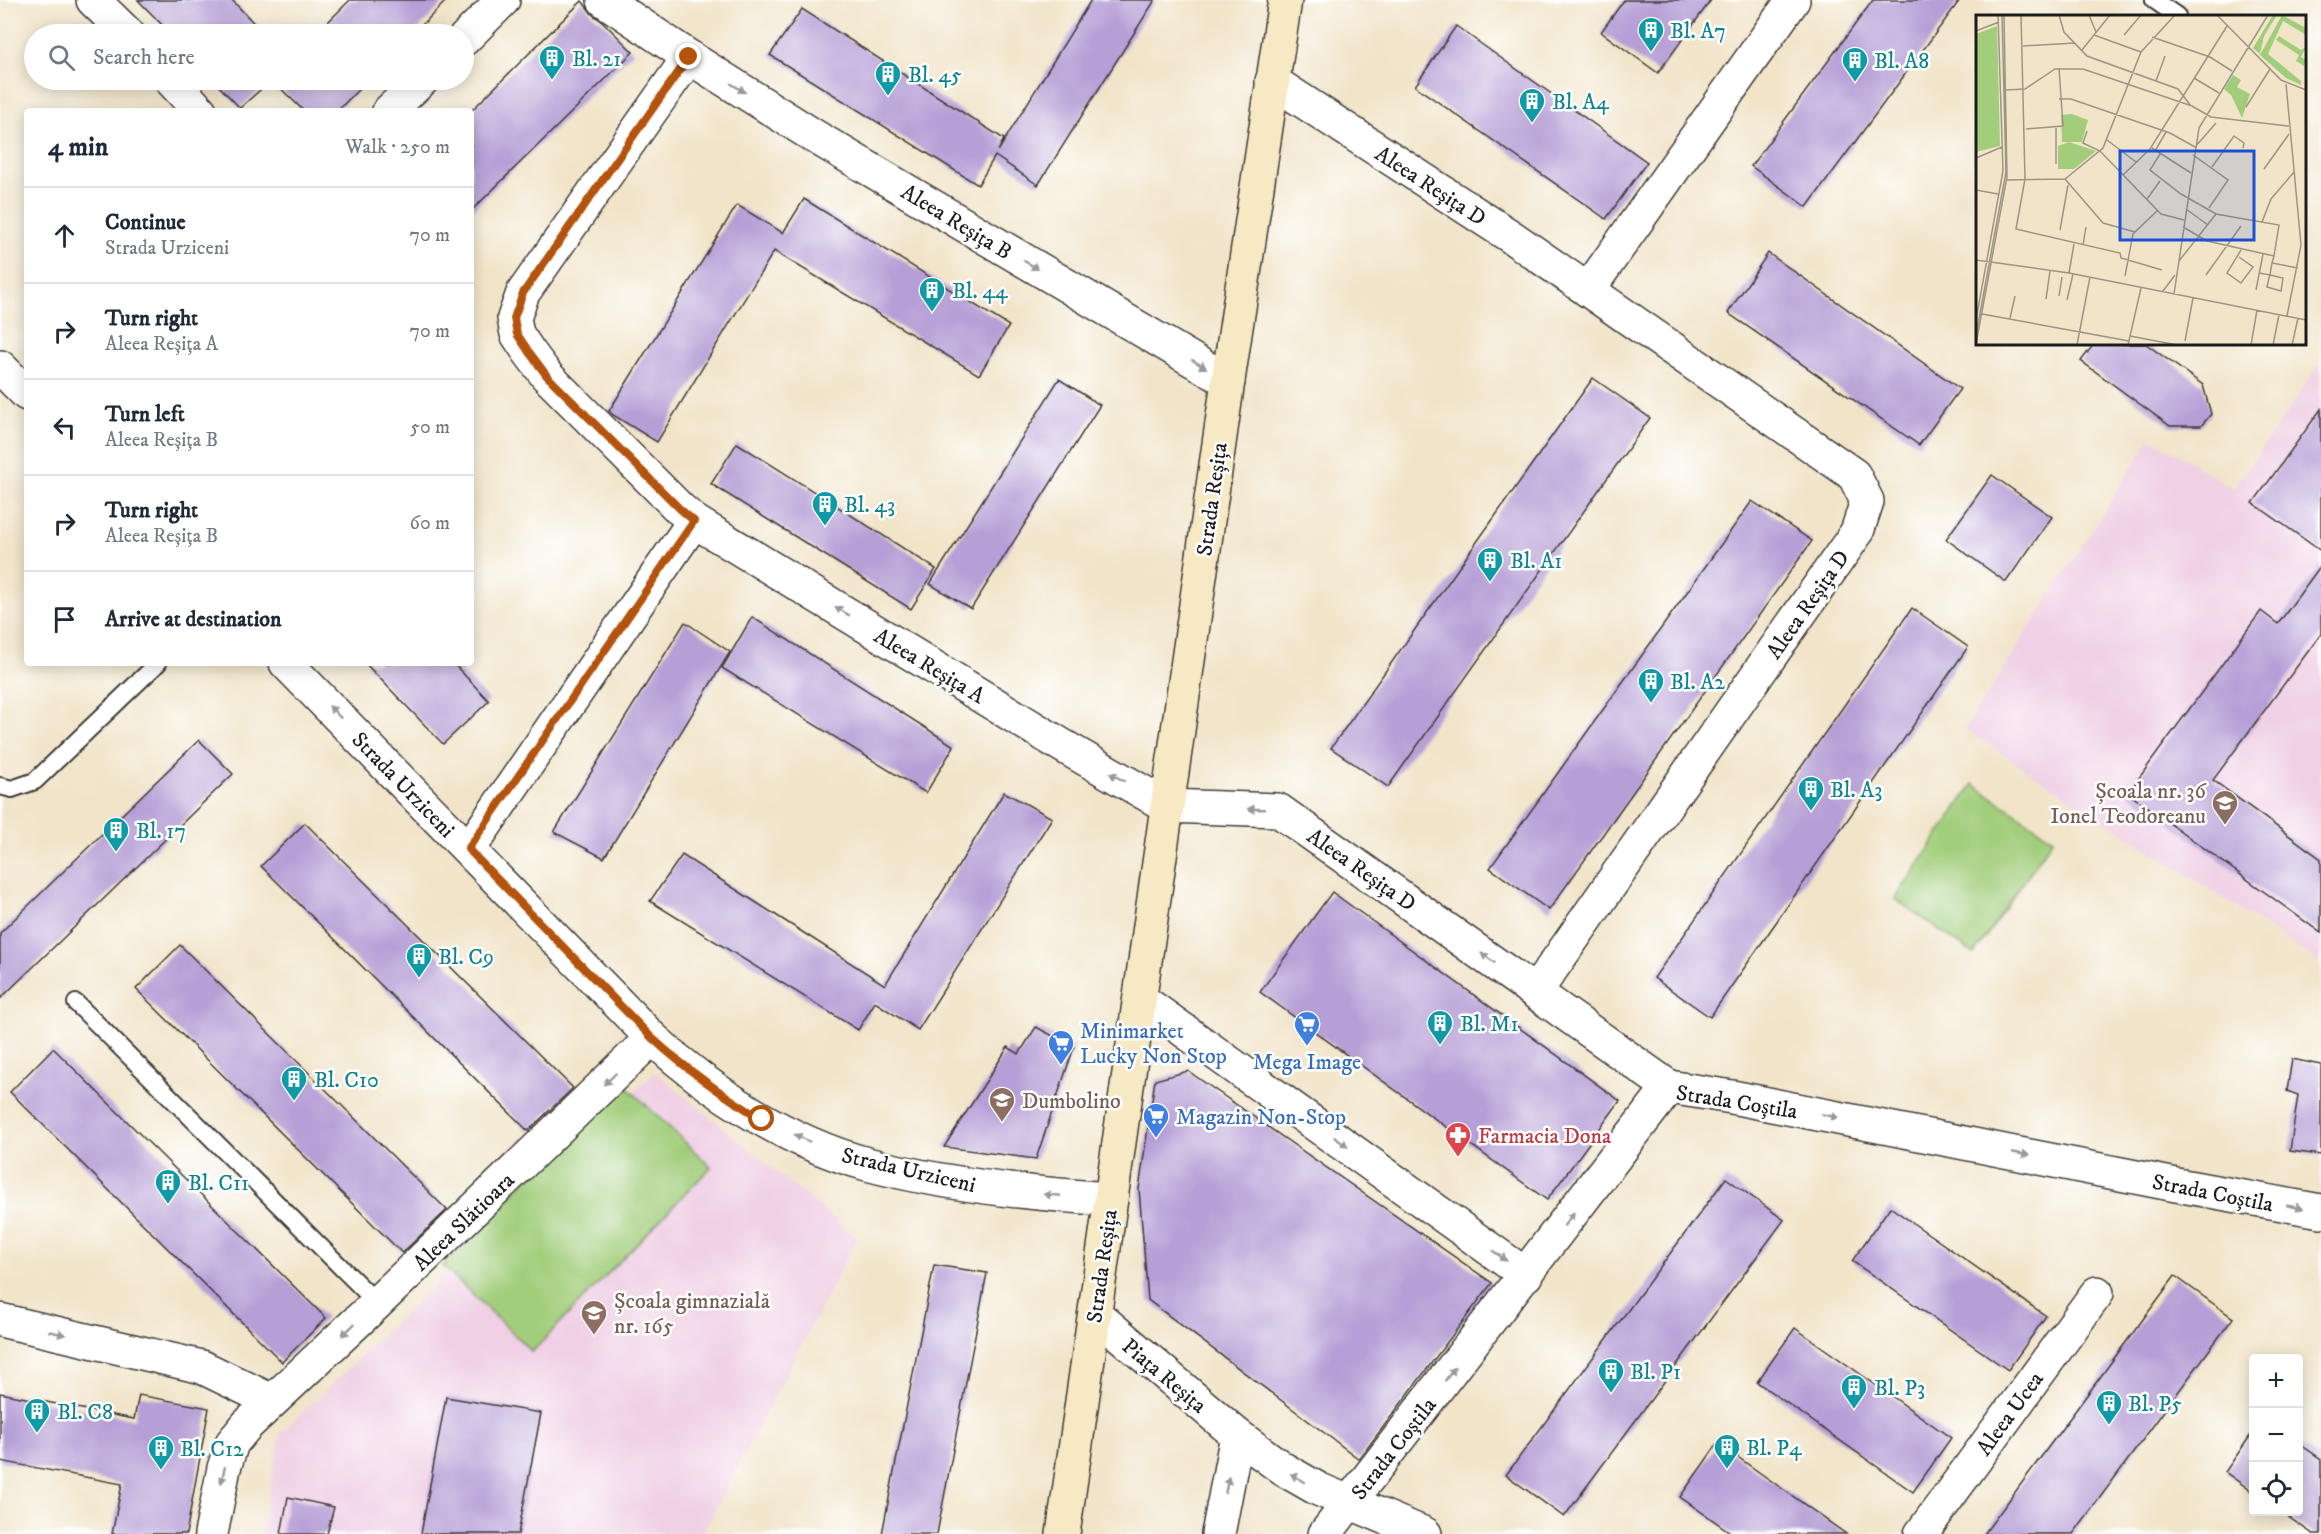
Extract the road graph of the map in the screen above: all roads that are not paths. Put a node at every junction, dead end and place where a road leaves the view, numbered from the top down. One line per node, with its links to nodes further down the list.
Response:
1 (93, 0): 8 (street)
2 (503, 0): 9 (street)
3 (1285, 0): 11 (street, Strada Reșița)
4 (1793, 0): 16 (street)
5 (2154, 0): 7 (lane)
6 (608, 1): 10 (street, Aleea Reșița B)
7 (2175, 15)
8 (118, 24)
9 (474, 29)
10 (689, 57): 18 (street, Aleea Reșița B, one-way to 18); 20 (street)
11 (1272, 81): 16 (street, Aleea Reșița D); 18 (street, Strada Reșița)
12 (180, 90): 14 (street)
13 (411, 90): 15 (street)
14 (197, 108)
15 (392, 108)
16 (1588, 290): 26 (street, Aleea Reșița D)
17 (0, 367): 19 (street)
18 (1228, 381): 24 (street, Strada Reșița)
19 (24, 391)
20 (687, 515): 24 (street, Aleea Reșița A, one-way to 20); 25 (street)
21 (155, 666): 23 (lane)
22 (289, 666): 25 (street, Strada Urziceni, one-way to 22)
23 (0, 786)
24 (1167, 806): 26 (street, Aleea Reșița D, one-way to 24); 27 (street, Strada Reșița)
25 (468, 849): 29 (street, Strada Urziceni)
26 (1536, 991): 30 (street, Aleea Reșița D)
27 (1140, 999): 31 (street, Strada Reșița); 33 (street, one-way to 33)
28 (76, 1003): 35 (lane)
29 (652, 1038): 31 (street, Strada Urziceni, one-way to 29); 35 (street, Aleea Slătioara, one-way to 35)
30 (1669, 1087): 32 (street, Strada Coștila, one-way to 32); 33 (street, Strada Coștila, one-way to 30)
31 (1111, 1199): 36 (street, Strada Reșița)
32 (2321, 1211)
33 (1526, 1275): 40 (street, Strada Coștila, one-way to 33)
34 (2097, 1293): 46 (street, Aleea Ucea)
35 (377, 1303): 38 (street, Aleea Slătioara, one-way to 38)
36 (1095, 1314): 39 (street, Piața Reșița); 42 (street, Strada Reșița)
37 (0, 1320): 38 (street, one-way to 38)
38 (272, 1401): 41 (street, Aleea Slătioara, one-way to 41)
39 (1237, 1435): 40 (street, Piața Reșița, one-way to 39); 43 (street, one-way to 39)
40 (1351, 1504): 44 (street, Strada Coștila); 45 (street)
41 (211, 1534)
42 (1063, 1534)
43 (1218, 1534)
44 (1325, 1534)
45 (1425, 1534)
46 (1921, 1534)

